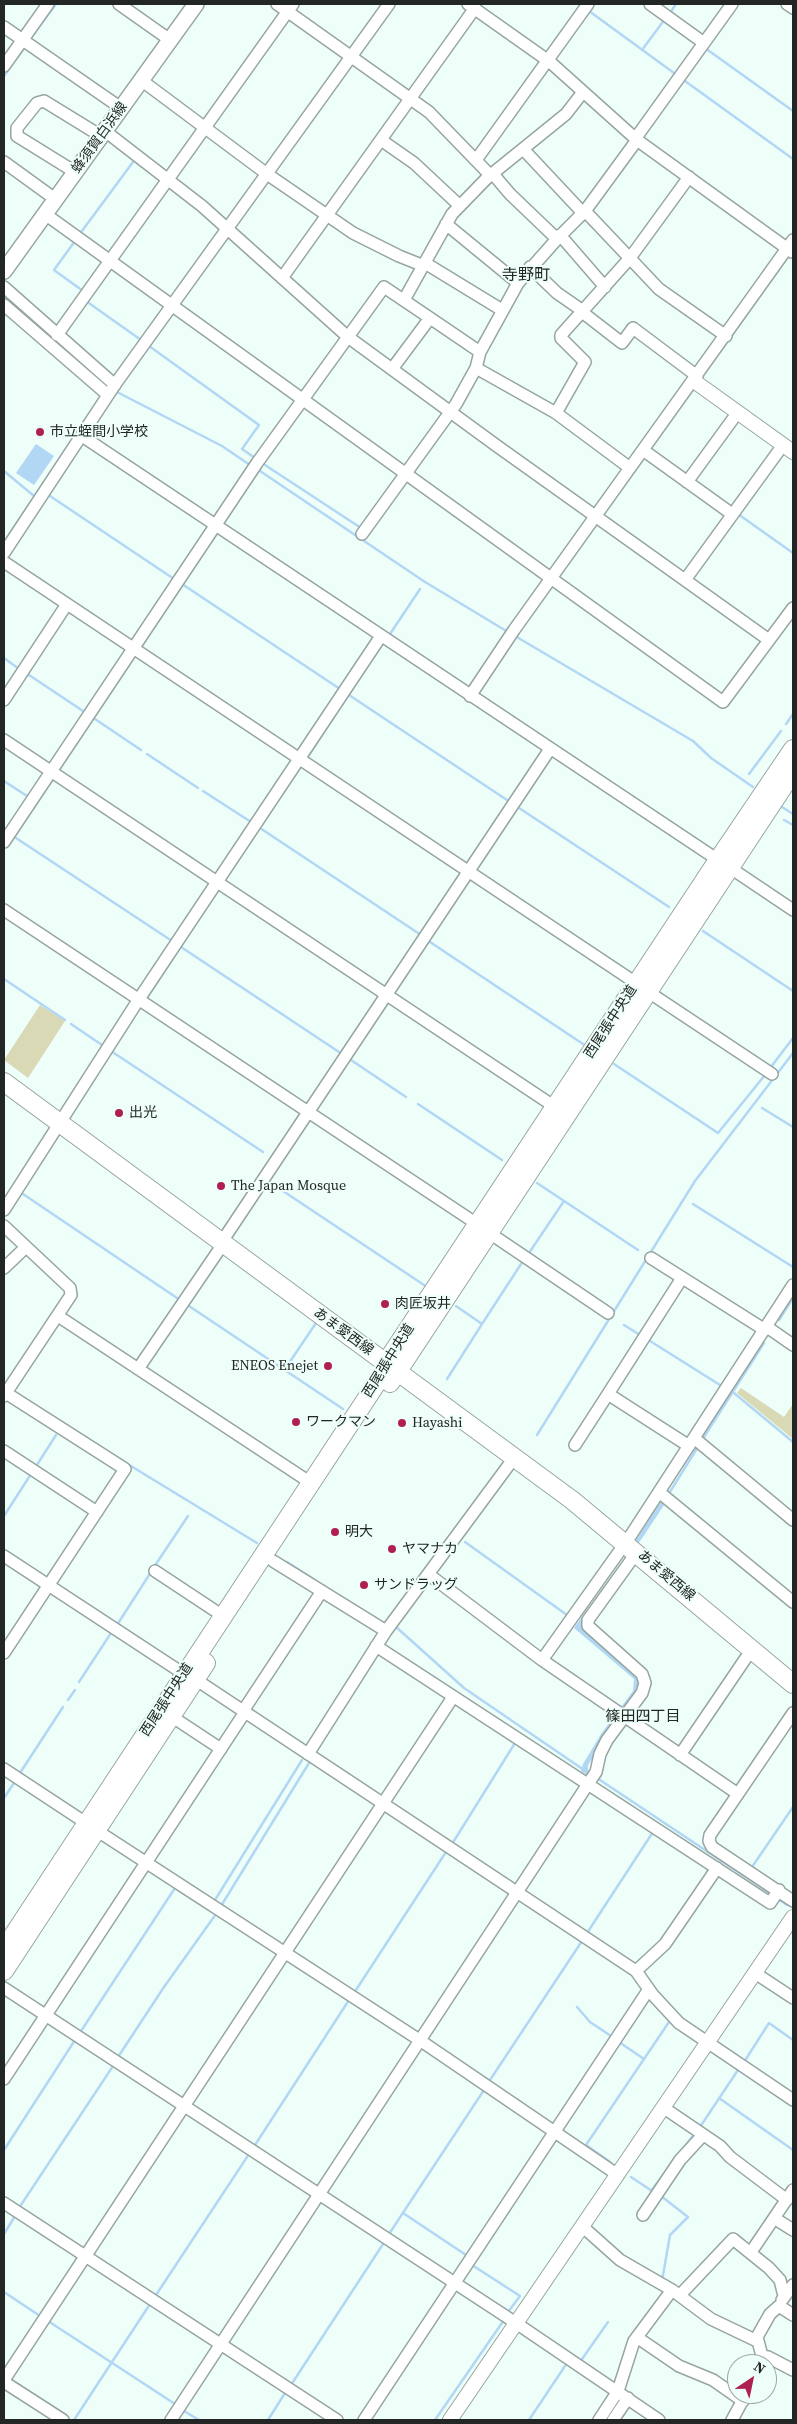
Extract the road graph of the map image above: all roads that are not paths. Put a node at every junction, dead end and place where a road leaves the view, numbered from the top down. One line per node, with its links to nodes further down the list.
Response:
1 (48, 4): 14 (street)
2 (119, 4): 15 (street)
3 (196, 4): 15 (main road, 蜂須賀白浜線)
4 (276, 4): 11 (street)
5 (389, 4): 17 (street)
6 (586, 4): 18 (street)
7 (650, 4): 16 (street)
8 (732, 4): 16 (street)
9 (787, 4): 12 (street)
10 (472, 6): 18 (street); 22 (street)
11 (290, 8): 17 (street); 24 (street)
12 (793, 8)
13 (4, 27): 14 (street)
14 (22, 40): 19 (street); 23 (street)
15 (170, 40): 20 (main road, 蜂須賀白浜線)
16 (704, 43): 27 (street)
17 (351, 57): 22 (street); 32 (street)
18 (548, 60): 21 (street); 29 (street)
19 (4, 66)
20 (141, 80): 23 (main road, 蜂須賀白浜線); 24 (street)
21 (582, 92): 27 (street); 28 (street)
22 (410, 99): 26 (street); 29 (street)
23 (121, 108): 25 (main road, 蜂須賀白浜線)
24 (204, 128): 32 (street); 35 (street)
25 (103, 133): 31 (main road, 蜂須賀白浜線); 31 (street); 35 (street)
26 (381, 140): 37 (street); 40 (street)
27 (636, 140): 34 (street); 38 (street)
28 (523, 150): 33 (street); 38 (street)
29 (476, 160): 33 (street)
30 (4, 162): 36 (street)
31 (76, 172): 36 (main road, 蜂須賀白浜線)
32 (267, 174): 40 (street); 42 (street)
33 (492, 175): 37 (street); 43 (street)
34 (689, 177): 44 (street); 45 (street)
35 (168, 179): 42 (street); 46 (street)
36 (56, 199): 39 (main road, 蜂須賀白浜線)
37 (460, 206): 41 (street)
38 (584, 212): 43 (street); 45 (street)
39 (45, 214): 46 (street); 49 (main road, 蜂須賀白浜線)
40 (326, 215): 47 (street); 50 (street)
41 (446, 224): 47 (street); 51 (street)
42 (226, 229): 50 (street); 56 (street)
43 (558, 237): 48 (street); 52 (street)
44 (791, 247): 62 (street)
45 (630, 258): 52 (street); 62 (street)
46 (110, 261): 56 (street); 60 (street)
47 (424, 264): 54 (street); 57 (street)
48 (530, 267): 51 (street); 58 (street)
49 (4, 271)
50 (282, 278): 61 (street)
51 (518, 283): 57 (street)
52 (605, 287): 58 (street)
53 (4, 288): 60 (street)
54 (404, 300): 59 (street); 61 (street)
55 (4, 305): 67 (street)
56 (171, 306): 67 (street); 68 (street)
57 (502, 310): 63 (street)
58 (582, 312): 66 (street); 71 (street)
59 (430, 318): 63 (street); 65 (street)
60 (57, 335): 67 (street)
61 (348, 336): 65 (street); 68 (street)
62 (726, 336): 66 (street)
63 (480, 352): 64 (street)
64 (476, 368): 69 (street); 71 (street)
65 (392, 369): 69 (street)
66 (696, 378): 70 (street); 74 (street)
67 (112, 390): 72 (street)
68 (303, 400): 76 (street); 80 (street)
69 (450, 412): 76 (street); 79 (street)
70 (738, 412): 73 (street); 77 (street)
71 (556, 413): 75 (street)
72 (82, 436): 80 (street); 82 (street)
73 (788, 448): 78 (street)
74 (643, 450): 75 (street); 77 (street)
75 (630, 468): 79 (street)
76 (405, 473): 81 (street); 84 (street)
77 (687, 482): 78 (street)
78 (732, 514): 85 (street)
79 (596, 516): 84 (street); 85 (street)
80 (216, 526): 88 (street); 90 (street)
81 (362, 534)
82 (4, 553)
83 (4, 562): 86 (street)
84 (551, 578): 89 (street); 91 (street)
85 (684, 580): 89 (street)
86 (67, 604): 90 (street); 92 (street)
87 (793, 608): 89 (street)
88 (381, 636): 91 (street); 96 (street)
89 (769, 640)
90 (134, 649): 96 (street); 97 (street)
91 (470, 696): 94 (street)
92 (4, 700)
93 (4, 740): 97 (street)
94 (550, 749): 100 (street); 101 (street)
95 (793, 749): 100 (main road, 西尾張中央道)
96 (299, 759): 101 (street); 102 (street)
97 (51, 771): 99 (street); 102 (street)
98 (793, 772): 100 (main road, 西尾張中央道)
99 (4, 842)
100 (723, 864): 104 (street); 105 (main road, 西尾張中央道)
101 (468, 872): 105 (street); 106 (street)
102 (217, 882): 106 (street); 107 (street)
103 (4, 910): 107 (street)
104 (793, 910)
105 (642, 987): 109 (street); 111 (main road, 西尾張中央道); 116 (main road, 西尾張中央道)
106 (387, 994): 111 (street); 112 (street)
107 (139, 999): 112 (street); 113 (street)
108 (4, 1069): 113 (main road, あま愛西線)
109 (772, 1074)
110 (4, 1082): 113 (main road, あま愛西線)
111 (555, 1107): 116 (main road, 西尾張中央道)
112 (308, 1112): 116 (street); 117 (street)
113 (62, 1119): 114 (street); 117 (main road, あま愛西線)
114 (4, 1210)
115 (4, 1226): 118 (street)
116 (483, 1228): 123 (street); 127 (main road, 西尾張中央道)
117 (225, 1239): 127 (main road, あま愛西線); 128 (street)
118 (26, 1248): 120 (street); 124 (street)
119 (652, 1258): 121 (street)
120 (4, 1268)
121 (682, 1278): 125 (street); 130 (street)
122 (793, 1285): 125 (street)
123 (608, 1313)
124 (58, 1316): 128 (street); 129 (street)
125 (766, 1328): 126 (street); 131 (street)
126 (793, 1345)
127 (394, 1364): 134 (main road, あま愛西線); 135 (main road, 西尾張中央道); 139 (main road, あま愛西線); 141 (main road, 西尾張中央道)
128 (138, 1369): 135 (street)
129 (5, 1394): 137 (street)
130 (608, 1394): 131 (street); 132 (street)
131 (692, 1442): 136 (street); 138 (street)
132 (575, 1445)
133 (4, 1451): 137 (street)
134 (514, 1458): 139 (main road, あま愛西線); 143 (street)
135 (311, 1483): 147 (main road, 西尾張中央道)
136 (659, 1492): 139 (street); 146 (street)
137 (97, 1512): 144 (street)
138 (793, 1520)
139 (634, 1545): 150 (main road, あま愛西線); 152 (street); 153 (main road, あま愛西線); 159 (street)
140 (4, 1556): 144 (street)
141 (273, 1561): 145 (street); 154 (main road, 西尾張中央道)
142 (155, 1571): 147 (street)
143 (428, 1574): 148 (street); 152 (street)
144 (48, 1586): 151 (street); 154 (street)
145 (322, 1591): 148 (street); 157 (street)
146 (793, 1602)
147 (223, 1616): 154 (main road, 西尾張中央道)
148 (386, 1631): 149 (street)
149 (376, 1646): 156 (street); 162 (street)
150 (752, 1649): 155 (main road, あま愛西線); 163 (street)
151 (4, 1654)
152 (542, 1660): 159 (street)
153 (793, 1668)
154 (189, 1677): 157 (street); 160 (main road, 西尾張中央道); 168 (main road, 西尾張中央道)
155 (793, 1684)
156 (453, 1697): 165 (street); 167 (street)
157 (244, 1712): 161 (street); 162 (street)
158 (793, 1713): 166 (street)
159 (621, 1714): 163 (street); 165 (street)
160 (171, 1716): 161 (street); 168 (main road, 西尾張中央道)
161 (221, 1749): 169 (street)
162 (308, 1754): 167 (street)
163 (680, 1755): 166 (street)
164 (4, 1769): 168 (street)
165 (591, 1779): 170 (street); 171 (street)
166 (738, 1794): 172 (street)
167 (382, 1804): 171 (street); 176 (street)
168 (91, 1827): 169 (street); 175 (main road, 西尾張中央道); 178 (main road, 西尾張中央道)
169 (146, 1862): 176 (street); 183 (street)
170 (717, 1868): 172 (street); 177 (street)
171 (517, 1893): 177 (street); 184 (street)
172 (776, 1894): 173 (street)
173 (793, 1901)
174 (793, 1917): 179 (street)
175 (4, 1949)
176 (285, 1952): 184 (street); 188 (street)
177 (636, 1971): 181 (street)
178 (4, 1972)
179 (755, 1973): 182 (street); 185 (street)
180 (4, 1988): 183 (street)
181 (649, 1989): 185 (street); 190 (street)
182 (793, 1998)
183 (46, 2015): 186 (street); 188 (street)
184 (421, 2041): 190 (street); 193 (street)
185 (707, 2043): 187 (street); 189 (street)
186 (4, 2079)
187 (793, 2100)
188 (184, 2106): 193 (street); 201 (street)
189 (664, 2108): 191 (street); 192 (street)
190 (554, 2130): 192 (street); 202 (street)
191 (703, 2134): 194 (street); 196 (street)
192 (618, 2175): 198 (street)
193 (319, 2194): 202 (street); 210 (street)
194 (790, 2195): 197 (street)
195 (4, 2203): 201 (street)
196 (643, 2214)
197 (774, 2218): 199 (street); 200 (street)
198 (583, 2227): 204 (street); 207 (street)
199 (793, 2230)
200 (751, 2252): 204 (street); 205 (street)
201 (84, 2256): 210 (street); 214 (street)
202 (455, 2282): 207 (street); 222 (street)
203 (793, 2285): 205 (street)
204 (676, 2293): 208 (street); 209 (street)
205 (782, 2301): 206 (street); 209 (street)
206 (793, 2315)
207 (516, 2323): 216 (street); 223 (street)
208 (638, 2338): 215 (street); 216 (street)
209 (757, 2341): 211 (street)
210 (220, 2344): 220 (street); 221 (street)
211 (760, 2354)
212 (777, 2365): 213 (street)
213 (793, 2370)
214 (4, 2381): 219 (street)
215 (727, 2388)
216 (618, 2391): 217 (street); 224 (street)
217 (628, 2398): 225 (street); 226 (street)
218 (740, 2404): 227 (street)
219 (63, 2420)
220 (171, 2420)
221 (337, 2420)
222 (364, 2420)
223 (450, 2420)
224 (599, 2420)
225 (613, 2420)
226 (659, 2420)
227 (732, 2420)

